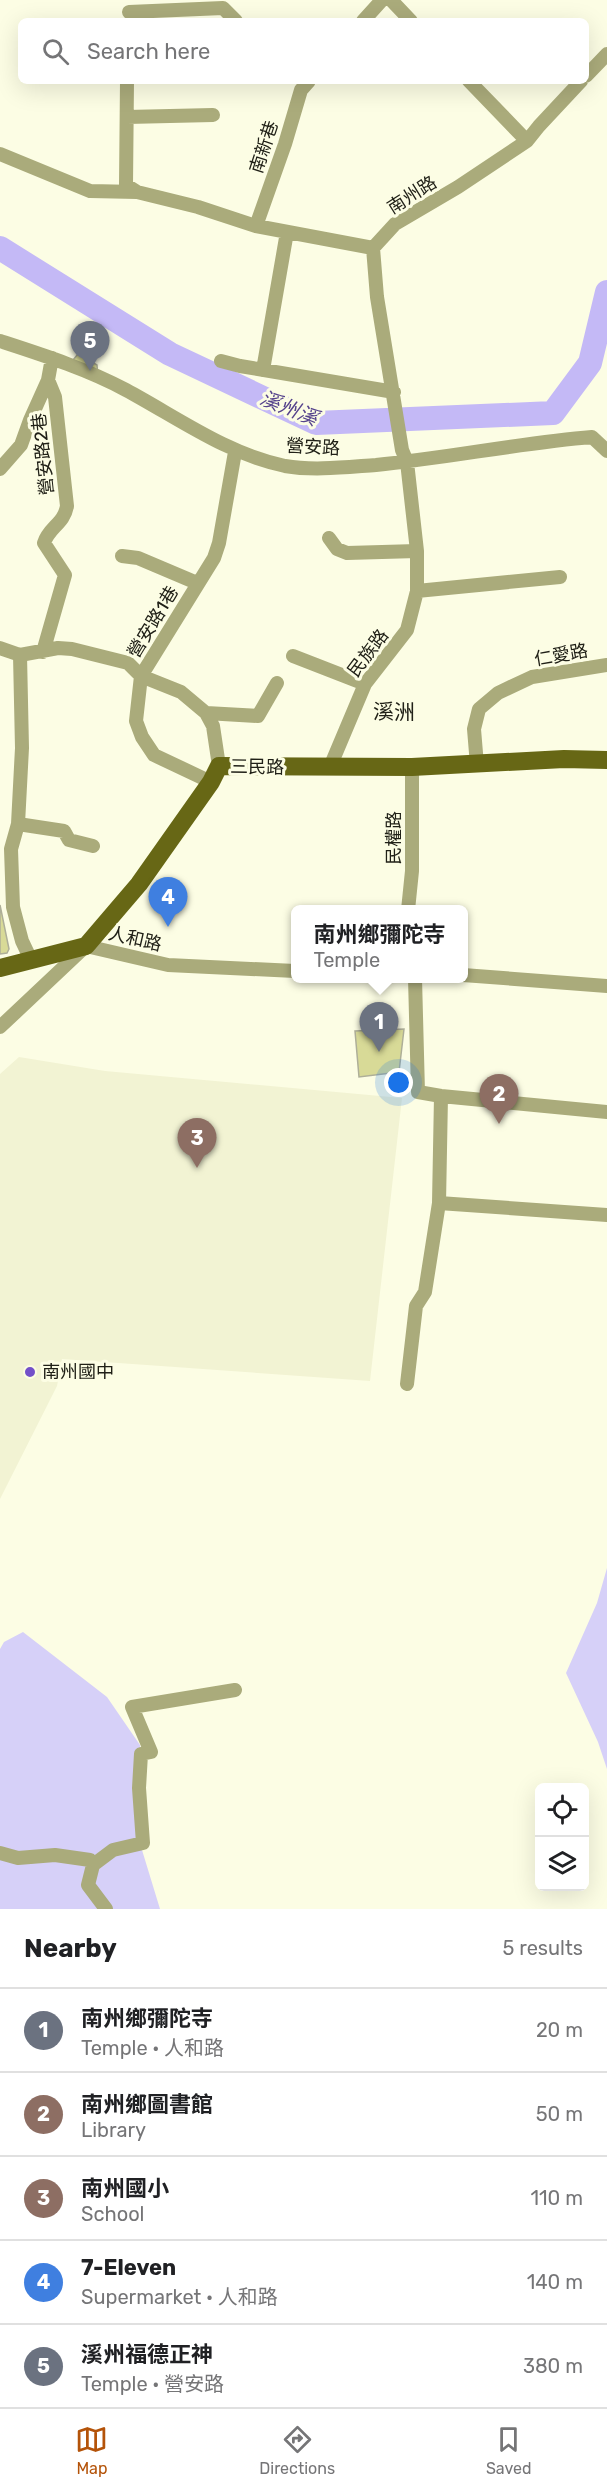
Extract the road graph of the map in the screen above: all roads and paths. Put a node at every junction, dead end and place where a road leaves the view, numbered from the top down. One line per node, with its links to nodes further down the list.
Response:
1 (382, 0): 6 (street)
2 (391, 0): 7 (street)
3 (227, 4): 4 (street); 5 (street)
4 (129, 11)
5 (234, 18)
6 (366, 18)
7 (408, 18)
8 (607, 54): 9 (street)
9 (589, 73)
10 (127, 84): 15 (street)
11 (301, 84): 19 (street, 南新巷)
12 (472, 84): 16 (street)
13 (578, 84): 16 (street, 南州路)
14 (213, 115): 15 (street)
15 (127, 117): 18 (street)
16 (527, 141): 21 (street, 南州路)
17 (0, 154): 18 (street)
18 (137, 192): 19 (street)
19 (256, 226): 20 (street)
20 (287, 232): 21 (street); 25 (street)
21 (373, 248): 27 (street)
22 (0, 340): 23 (street, 營安路)
23 (52, 358): 26 (street); 29 (street, 營安路)
24 (221, 361): 25 (street)
25 (263, 370): 27 (street)
26 (48, 380): 31 (street); 39 (street, 營安路2巷)
27 (394, 392): 30 (street, 民族路)
28 (607, 451): 30 (street, 營安路)
29 (236, 452): 30 (street, 營安路); 36 (street, 營安路1巷)
30 (405, 456): 33 (street, 民族路)
31 (2, 463)
32 (329, 538): 33 (street)
33 (417, 550): 37 (street, 民族路)
34 (122, 556): 36 (street, 營安路1巷)
35 (560, 578): 37 (street)
36 (197, 583): 43 (street, 營安路1巷)
37 (417, 591): 45 (street, 民族路)
38 (0, 648): 40 (street)
39 (43, 652): 40 (street); 43 (street)
40 (20, 655): 52 (street)
41 (293, 656): 45 (street)
42 (607, 665): 48 (street, 仁愛路)
43 (141, 676): 46 (street); 51 (street, 營安路1巷)
44 (277, 683): 46 (street)
45 (365, 684): 49 (street, 民族路)
46 (206, 714): 51 (street)
47 (607, 760): 48 (main road, 三民路)
48 (477, 765): 50 (main road, 三民路)
49 (330, 767): 50 (main road, 三民路); 51 (main road, 三民路)
50 (412, 767): 54 (street, 民權路)
51 (215, 774): 55 (main road, 三民路)
52 (18, 824): 53 (street); 56 (street)
53 (93, 846)
54 (408, 905)
55 (86, 945): 56 (main road); 58 (street, 人和路); 62 (street, 人和路)
56 (31, 960): 57 (main road)
57 (0, 968)
58 (291, 971)
59 (468, 975): 61 (street)
60 (415, 983): 63 (street)
61 (607, 986)
62 (0, 1027)
63 (441, 1096): 64 (street); 65 (street)
64 (607, 1112)
65 (439, 1203): 66 (street); 67 (street)
66 (607, 1215)
67 (407, 1384)
68 (235, 1690): 70 (street)
69 (0, 1853): 70 (street)
70 (93, 1865): 71 (street)
71 (106, 1909)

